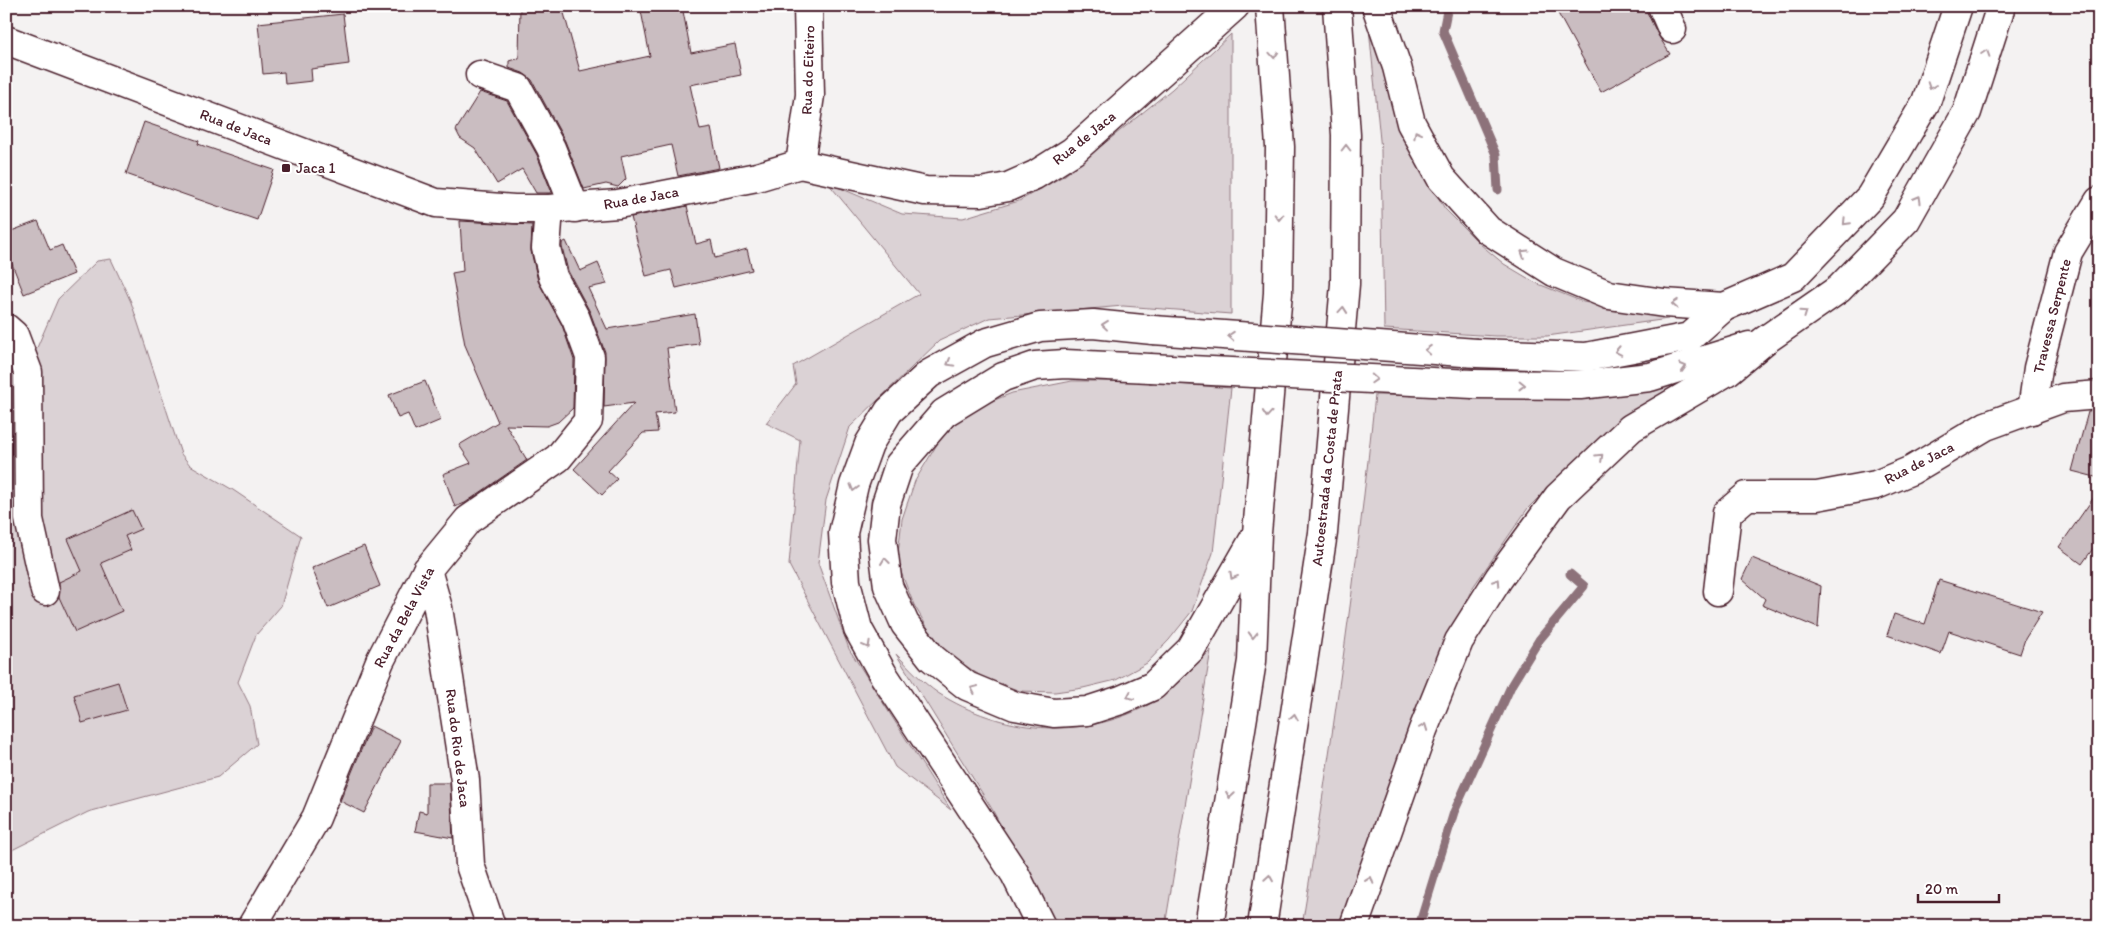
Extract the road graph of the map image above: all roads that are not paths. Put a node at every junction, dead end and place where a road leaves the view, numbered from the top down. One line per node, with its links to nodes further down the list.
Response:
1 (808, 6): 10 (main road, Rua do Eiteiro)
2 (1235, 6): 10 (main road, Rua de Jaca)
3 (1270, 6): 18 (main road, one-way to 18)
4 (1338, 6): 26 (main road, Autoestrada da Costa de Prata, one-way to 4)
5 (1376, 6): 13 (main road, one-way to 5)
6 (1958, 6): 13 (main road, one-way to 13)
7 (2002, 6): 15 (main road, one-way to 7)
8 (6, 40): 12 (main road, Rua de Jaca)
9 (480, 75): 12 (main road)
10 (800, 164): 12 (main road, Rua de Jaca)
11 (2099, 201): 17 (main road, Travessa Serpente)
12 (562, 208): 19 (main road, Rua da Bela Vista)
13 (1724, 307): 24 (main road, one-way to 24, bridge)
14 (6, 328): 20 (main road)
15 (1764, 341): 18 (main road, one-way to 15, bridge); 27 (main road, one-way to 15)
16 (2099, 395): 17 (main road, Rua de Jaca)
17 (2032, 410): 21 (main road, Rua de Jaca)
18 (1257, 533): 25 (main road, one-way to 25)
19 (427, 570): 22 (main road, Rua da Bela Vista); 23 (main road, Rua do Rio de Jaca)
20 (45, 591)
21 (1718, 592)
22 (253, 925)
23 (491, 926)
24 (1040, 926)
25 (1209, 926)
26 (1262, 926)
27 (1354, 926)

